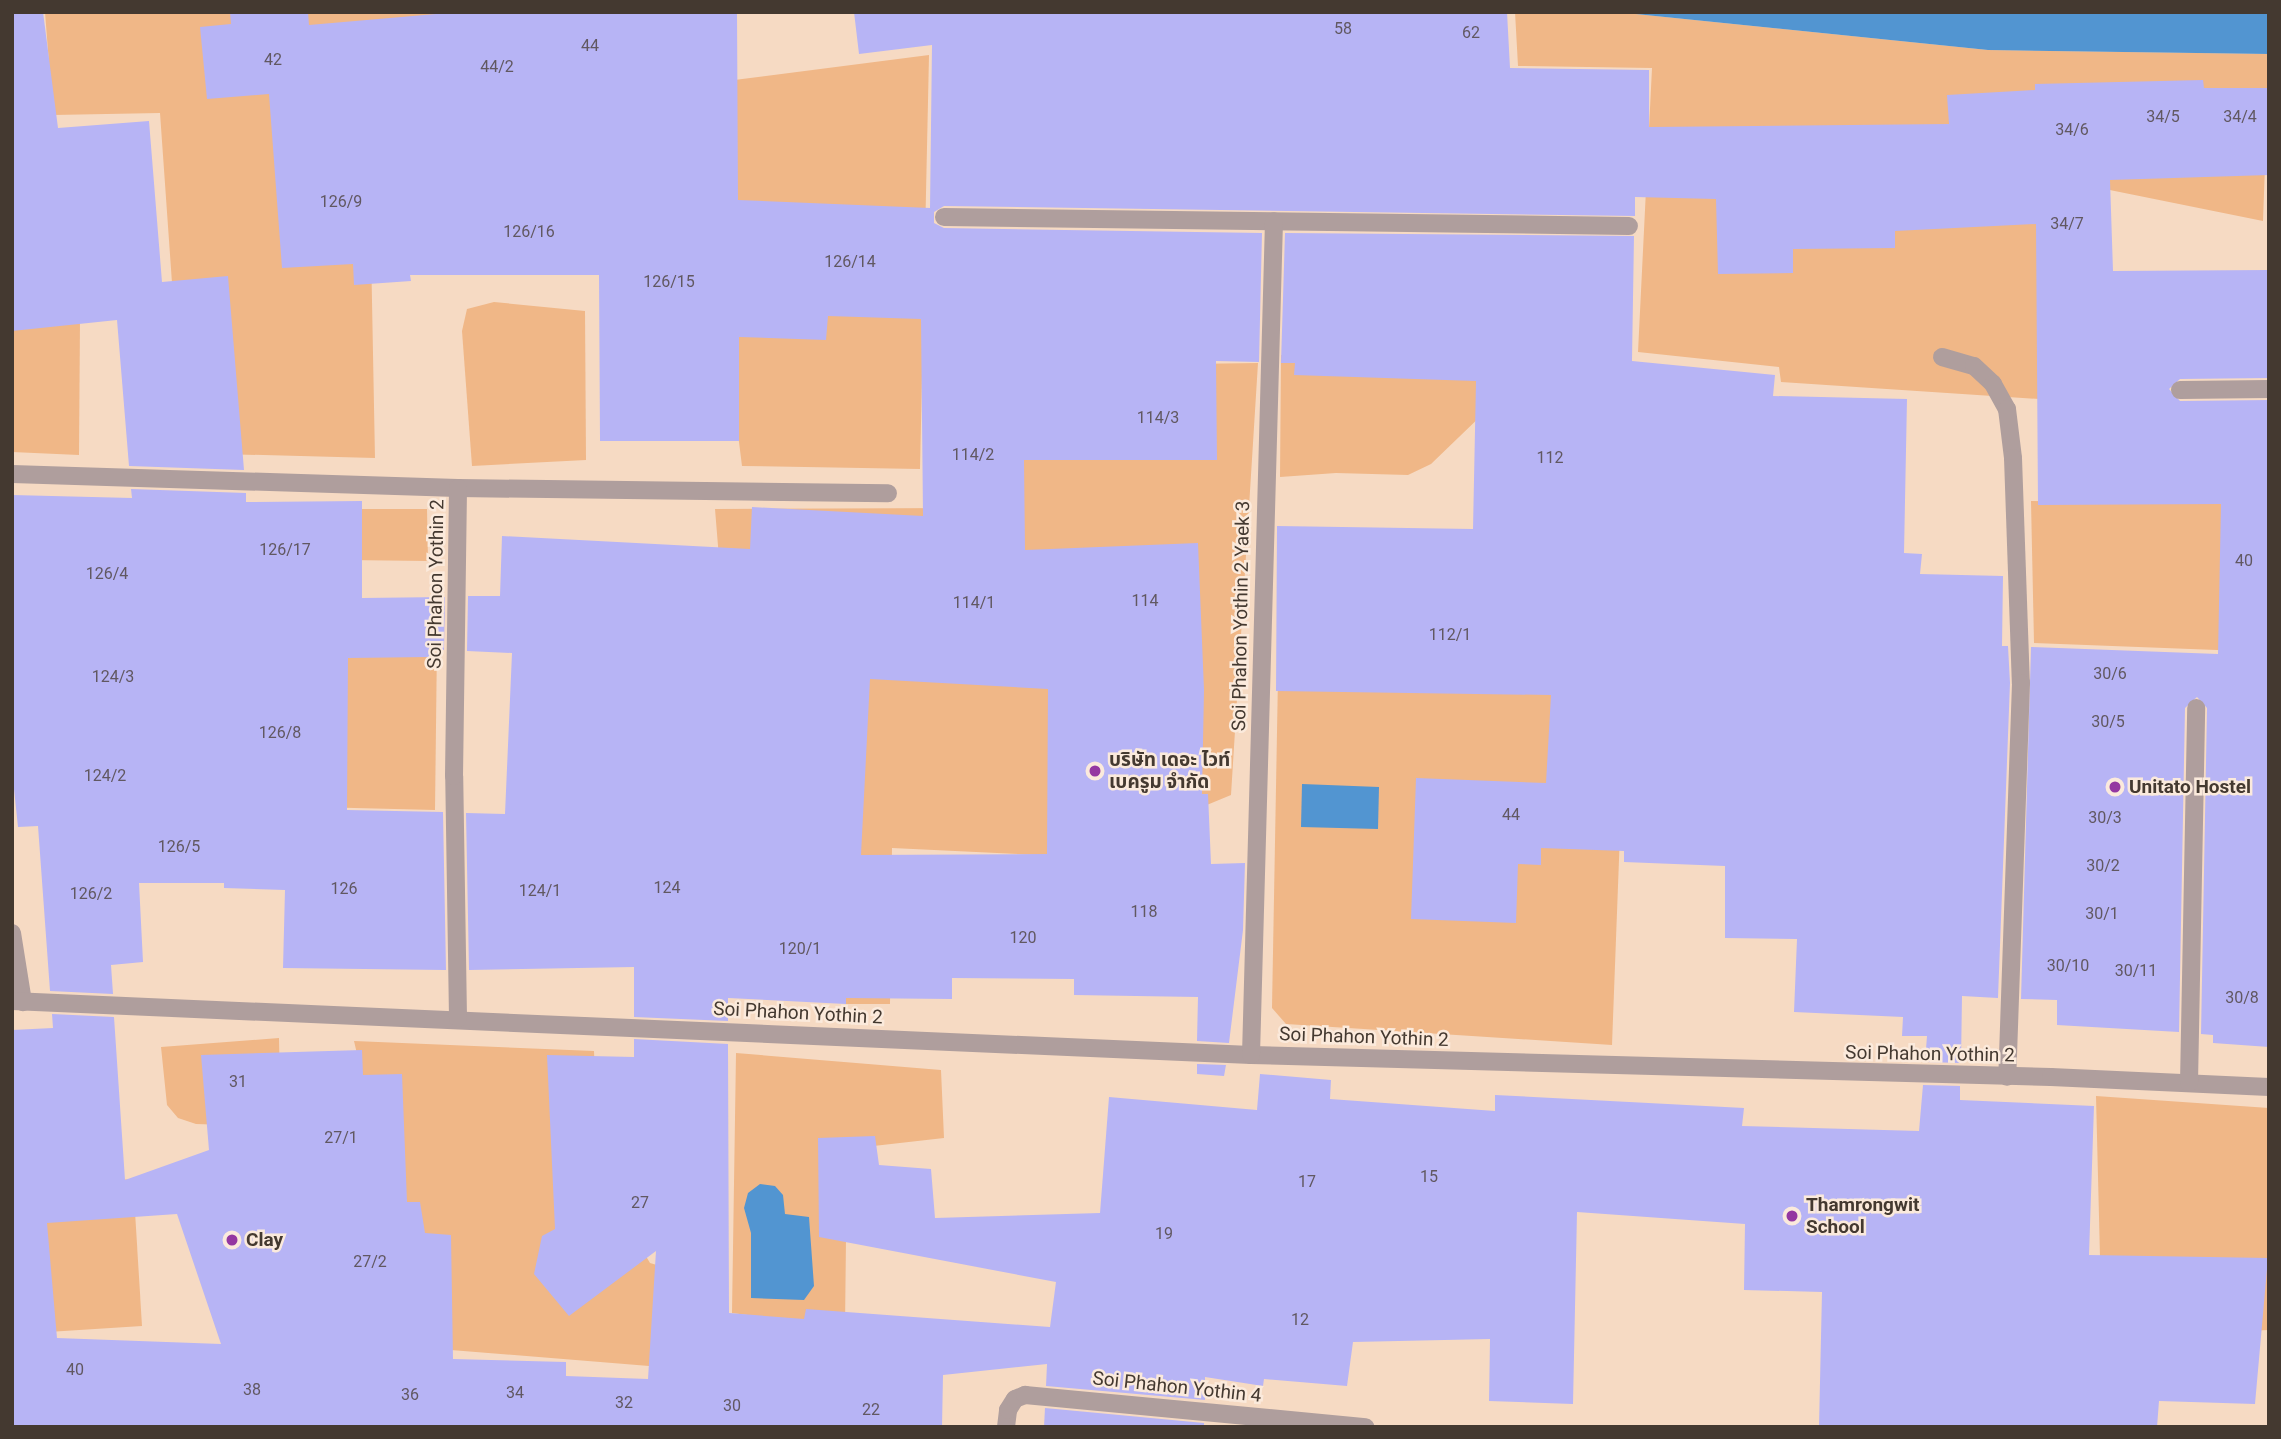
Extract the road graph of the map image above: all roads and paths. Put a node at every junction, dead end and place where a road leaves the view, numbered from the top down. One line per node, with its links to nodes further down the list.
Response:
1 (944, 217): 2 (street)
2 (1274, 220): 3 (street); 14 (street, Soi Phahon Yothin 2 Yaek 3)
3 (1629, 226)
4 (1942, 358): 15 (street)
5 (2269, 389): 6 (street)
6 (2180, 390)
7 (12, 474): 8 (street, Soi Phahon Yothin 2)
8 (458, 488): 9 (street, Soi Phahon Yothin 2); 13 (street, Soi Phahon Yothin 2)
9 (888, 493)
10 (2196, 708): 16 (street)
11 (12, 933): 12 (street, Soi Phahon Yothin 2)
12 (18, 1001): 13 (street, Soi Phahon Yothin 2)
13 (458, 1017): 14 (street, Soi Phahon Yothin 2)
14 (1251, 1055): 15 (street, Soi Phahon Yothin 2)
15 (2007, 1077): 16 (street, Soi Phahon Yothin 2)
16 (2189, 1083): 17 (street, Soi Phahon Yothin 2)
17 (2269, 1087)
18 (1006, 1427): 19 (street, Soi Phahon Yothin 4)
19 (1366, 1427)

